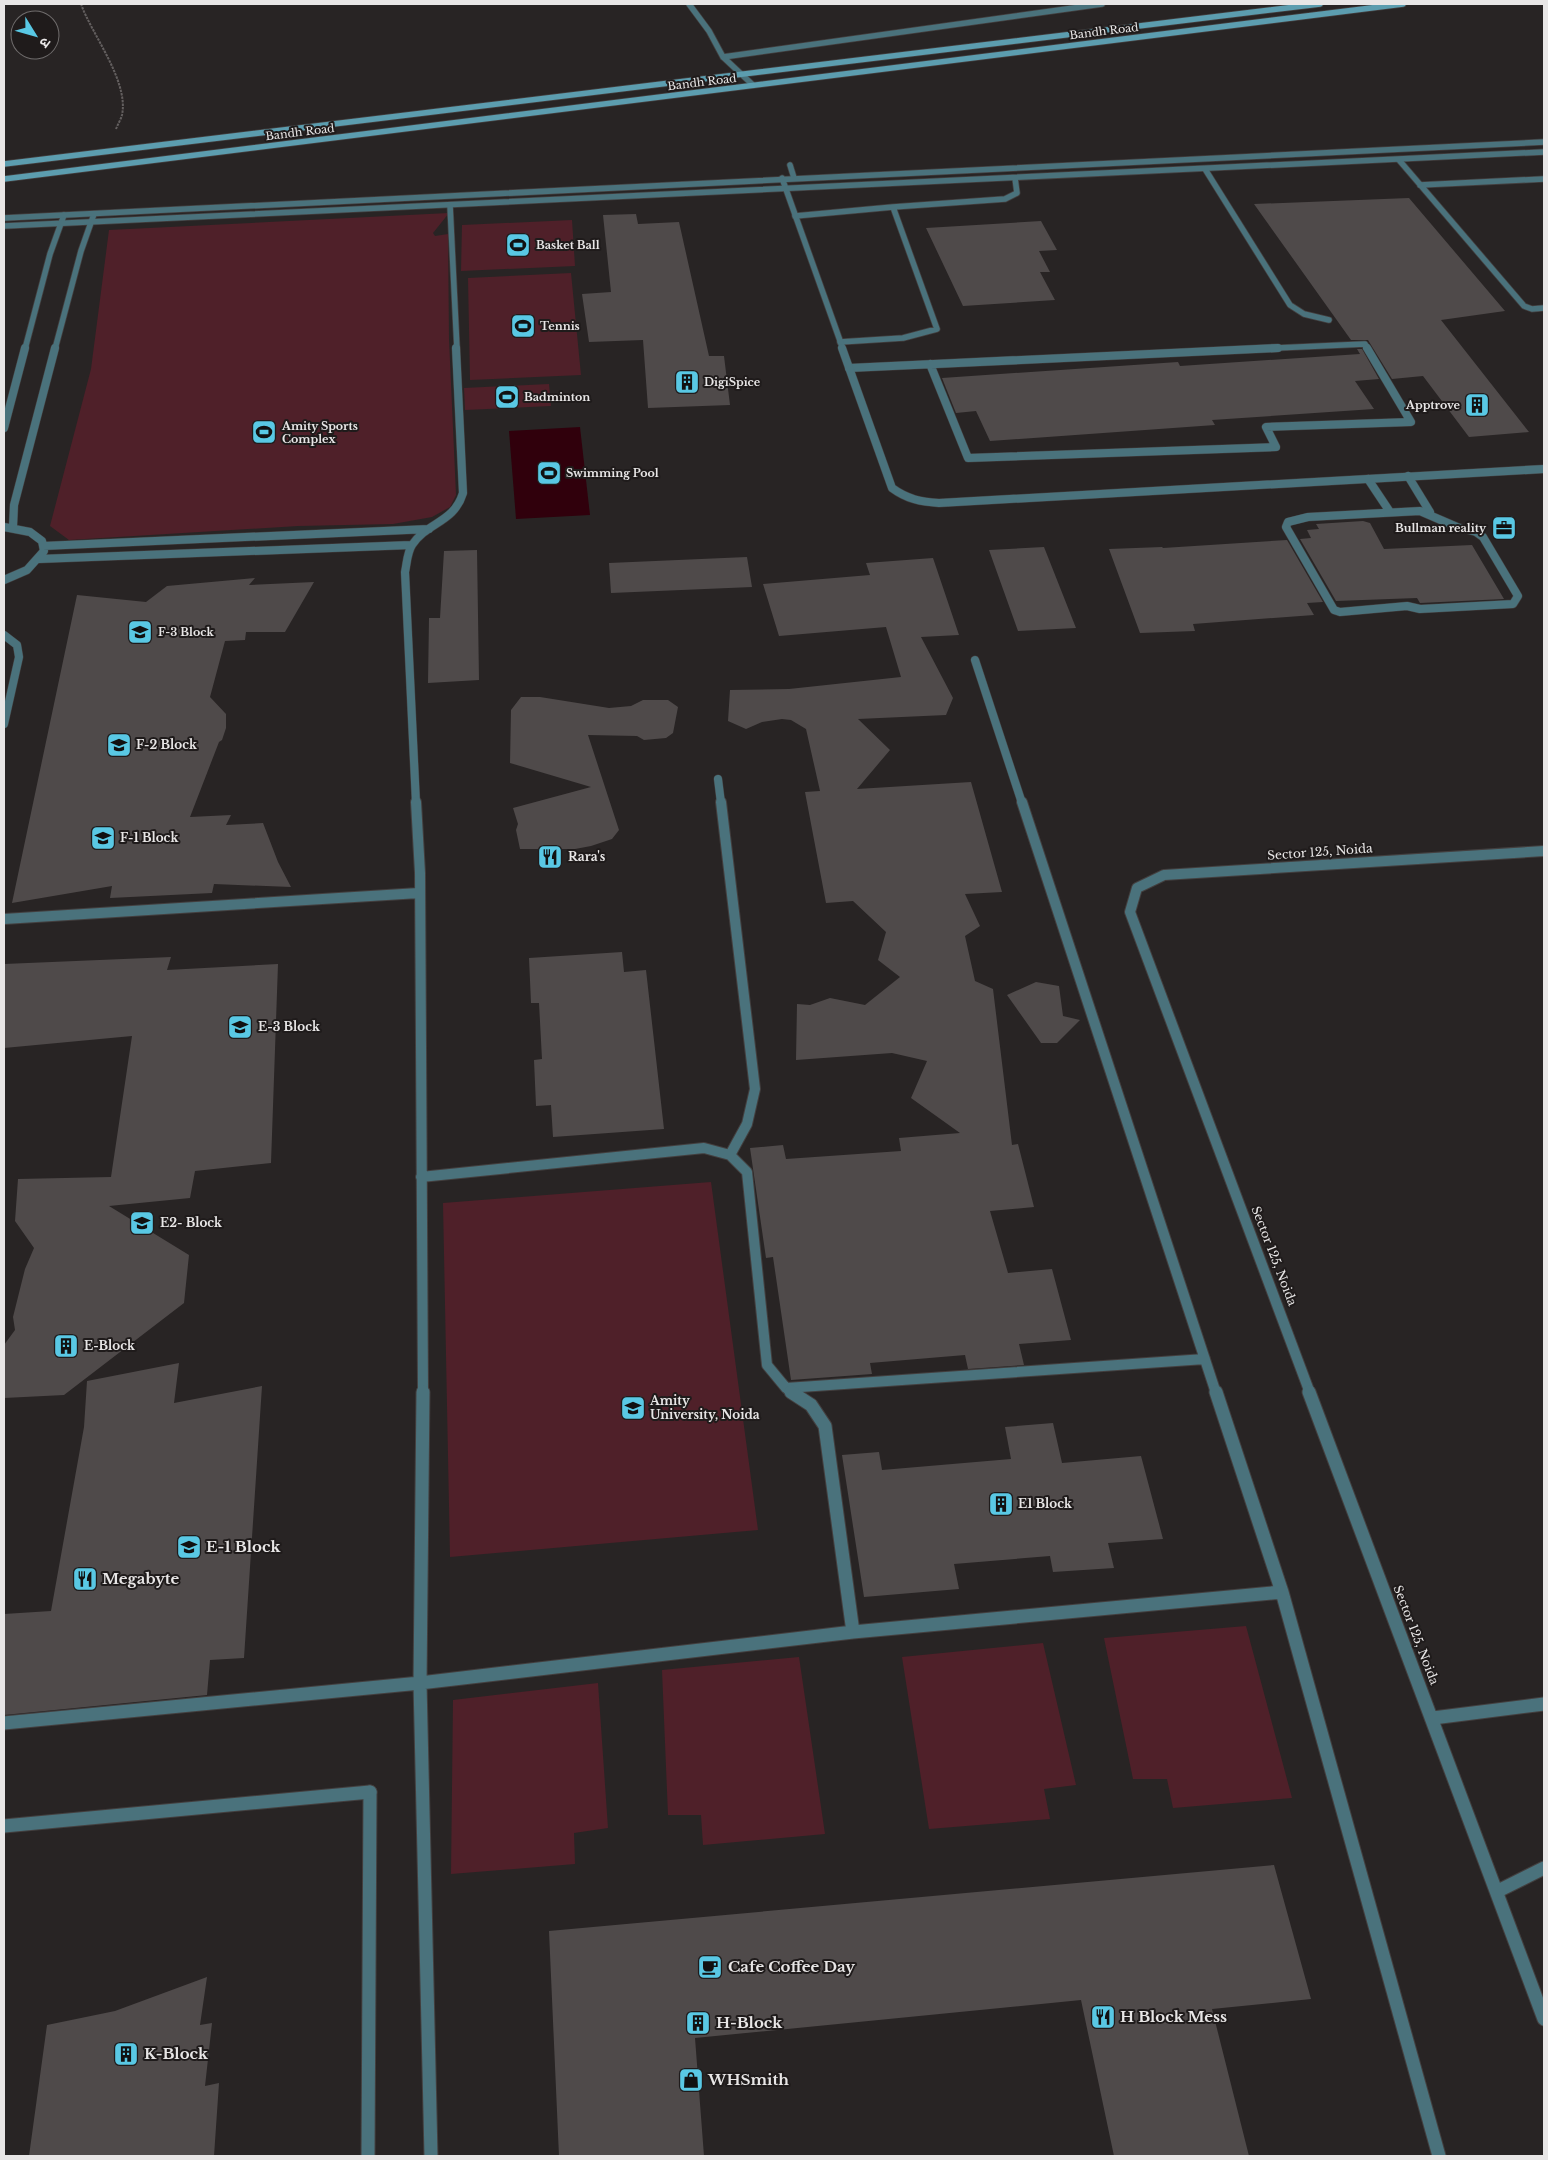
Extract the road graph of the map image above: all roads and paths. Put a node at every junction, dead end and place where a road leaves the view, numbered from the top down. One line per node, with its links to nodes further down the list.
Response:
1 (81, 4): 11 (path)
2 (688, 4): 6 (street)
3 (1102, 4): 6 (street)
4 (1320, 4): 7 (main road, Bandh Road)
5 (1403, 4): 8 (main road, Bandh Road)
6 (723, 57): 7 (street)
7 (740, 74): 8 (street); 11 (main road, Bandh Road)
8 (753, 85): 21 (main road, Bandh Road)
9 (1544, 142): 10 (street)
10 (1374, 150): 13 (street); 19 (street)
11 (104, 152): 15 (main road, Bandh Road)
12 (1544, 152): 14 (street)
13 (1381, 160): 14 (street); 17 (street)
14 (1398, 160): 23 (street)
15 (4, 164)
16 (790, 165): 19 (street)
17 (1205, 169): 20 (street); 34 (street)
18 (782, 178): 19 (street); 24 (street); 30 (street)
19 (794, 178)
20 (1015, 178): 24 (street); 26 (street)
21 (4, 179)
22 (1544, 179): 23 (street)
23 (1420, 185): 33 (street)
24 (786, 189): 25 (street); 28 (street)
25 (450, 205): 30 (street); 46 (street)
26 (893, 207): 28 (street); 35 (street)
27 (64, 215): 29 (street); 30 (street); 31 (street)
28 (795, 216): 35 (street)
29 (4, 218)
30 (93, 218): 31 (street); 45 (street)
31 (61, 223): 32 (street); 38 (street)
32 (4, 226)
33 (1544, 308)
34 (1329, 320)
35 (840, 342): 37 (street)
36 (930, 364): 36 (street); 37 (street)
37 (849, 368): 41 (street)
38 (4, 428)
39 (1544, 468): 40 (street)
40 (1408, 476): 41 (street); 43 (street)
41 (1368, 478): 42 (street)
42 (1390, 512): 43 (street); 43 (street)
43 (1430, 512)
44 (4, 527): 45 (street)
45 (14, 527): 48 (street)
46 (429, 529): 47 (street); 48 (street)
47 (411, 545): 49 (street); 56 (street)
48 (43, 546): 49 (street)
49 (39, 559): 50 (street)
50 (4, 580)
51 (4, 635): 53 (street)
52 (975, 660): 60 (street)
53 (4, 724)
54 (718, 778): 58 (street)
55 (1544, 851): 66 (street, Sector 125, Noida)
56 (419, 893): 57 (street); 59 (street)
57 (4, 919)
58 (730, 1155): 59 (street); 61 (street)
59 (420, 1177): 64 (street)
60 (1205, 1359): 61 (street); 62 (street)
61 (786, 1388): 63 (street)
62 (1282, 1592): 63 (street); 74 (street)
63 (853, 1632): 64 (street)
64 (420, 1683): 67 (street); 73 (street)
65 (1544, 1704): 66 (street)
66 (1433, 1718): 70 (street, Sector 125, Noida)
67 (4, 1723)
68 (4, 1826): 72 (street)
69 (1544, 1868): 70 (street)
70 (1498, 1891): 71 (street, Sector 125, Noida)
71 (1544, 2019)
72 (368, 2156)
73 (431, 2156)
74 (1440, 2156)

